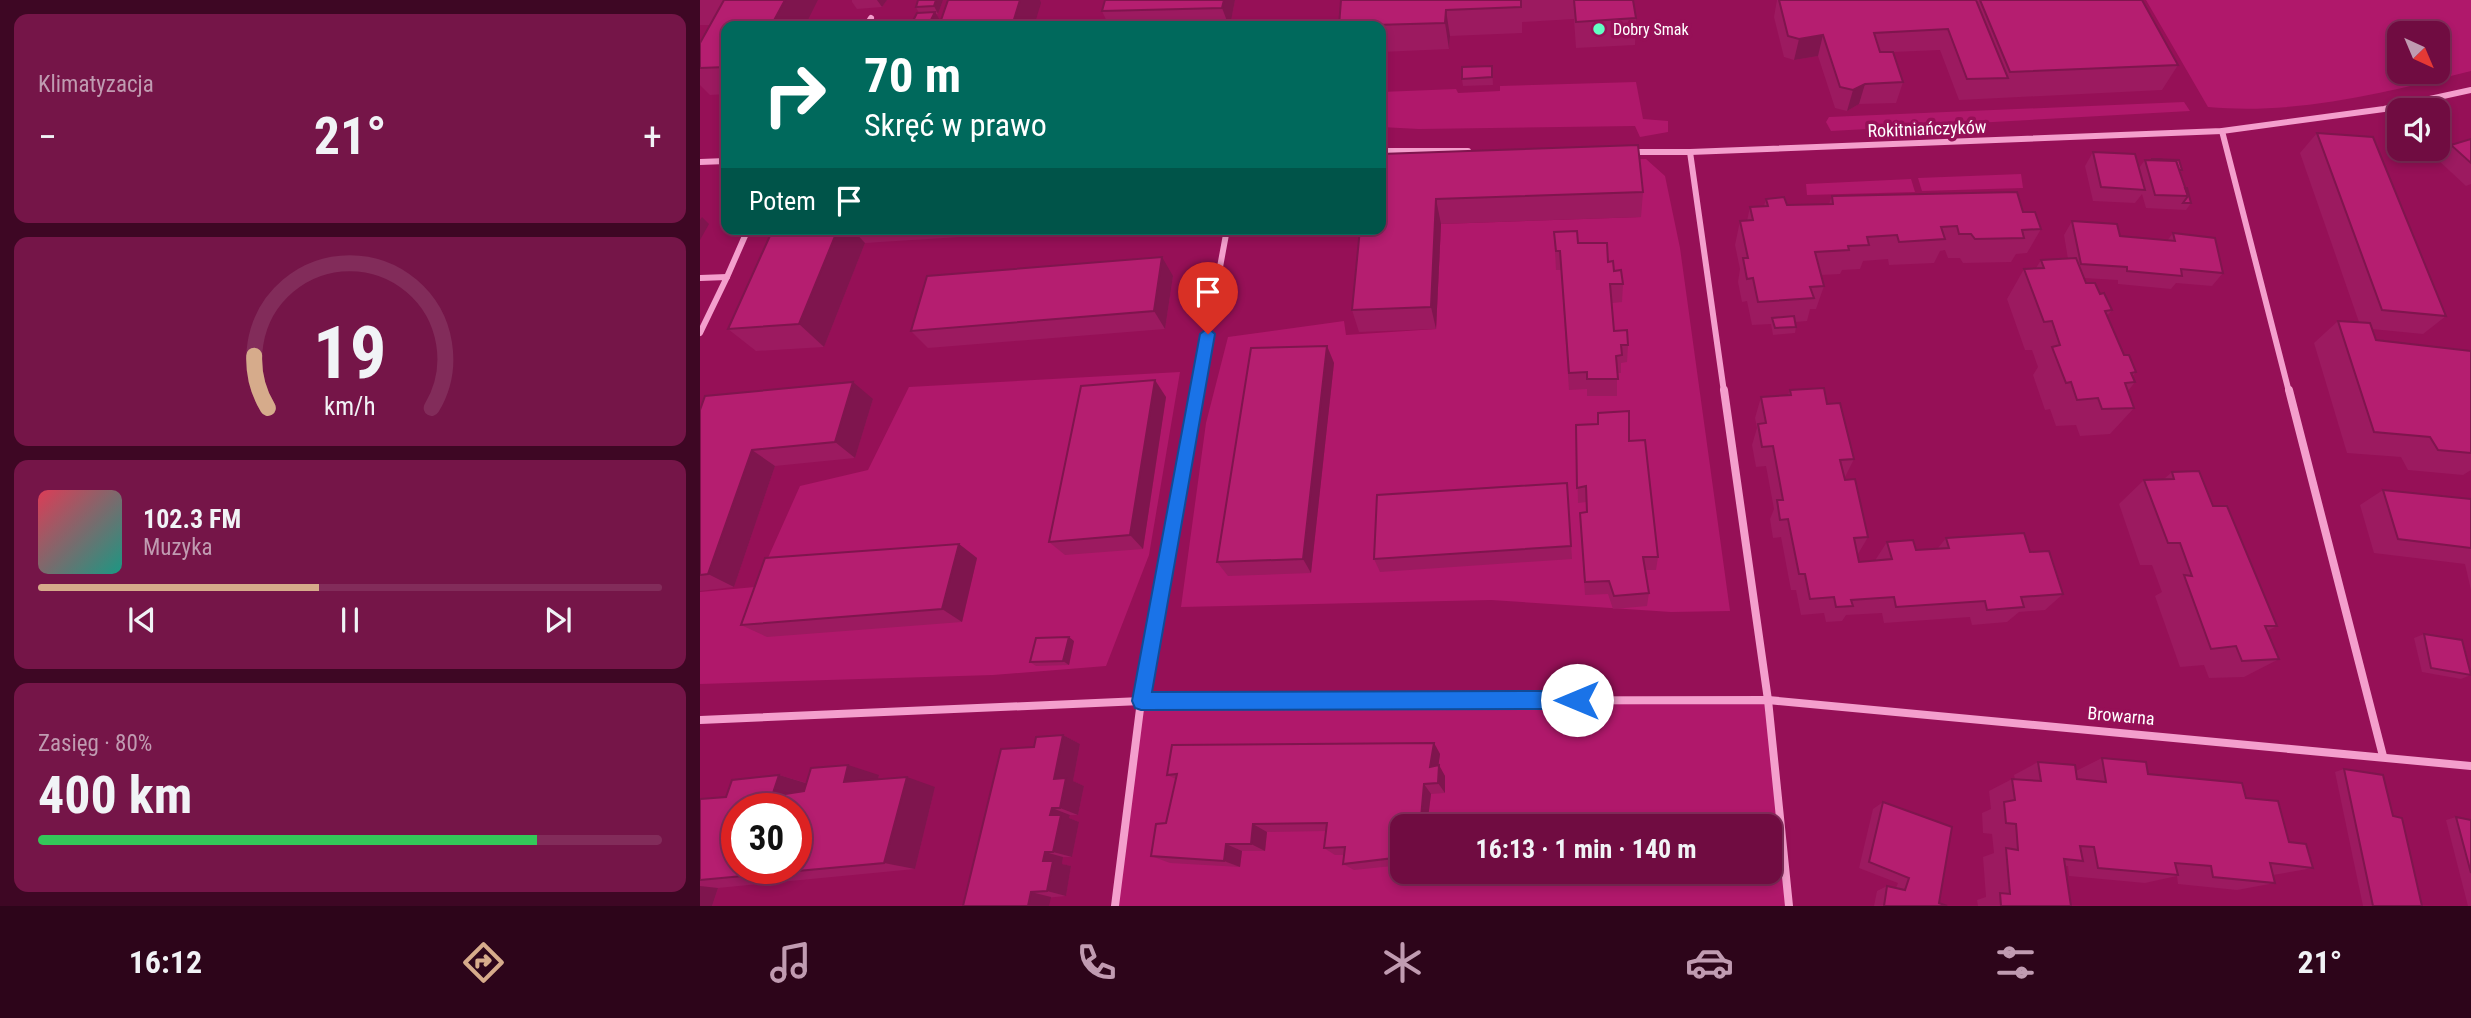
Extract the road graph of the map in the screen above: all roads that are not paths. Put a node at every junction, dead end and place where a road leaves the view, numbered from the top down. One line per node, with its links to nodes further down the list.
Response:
1 (871, 18): 2 (street)
2 (869, 21)
3 (2471, 90): 4 (street, Rokitniańczyków)
4 (2222, 131): 8 (street, Rokitniańczyków); 19 (street)
5 (1386, 151): 6 (street)
6 (1475, 151)
7 (1623, 152): 8 (street, Rokitniańczyków)
8 (1690, 152): 16 (street)
9 (721, 161): 10 (street)
10 (700, 162)
11 (745, 235): 13 (street)
12 (1226, 235): 17 (street)
13 (727, 277): 14 (street); 15 (street)
14 (700, 278)
15 (700, 333)
16 (1768, 700): 17 (street, Browarna); 19 (street, Browarna); 22 (street)
17 (1141, 701): 18 (street, Browarna); 21 (street)
18 (700, 720)
19 (2383, 756): 20 (street, Browarna)
20 (2471, 766)
21 (1115, 906)
22 (1789, 906)

